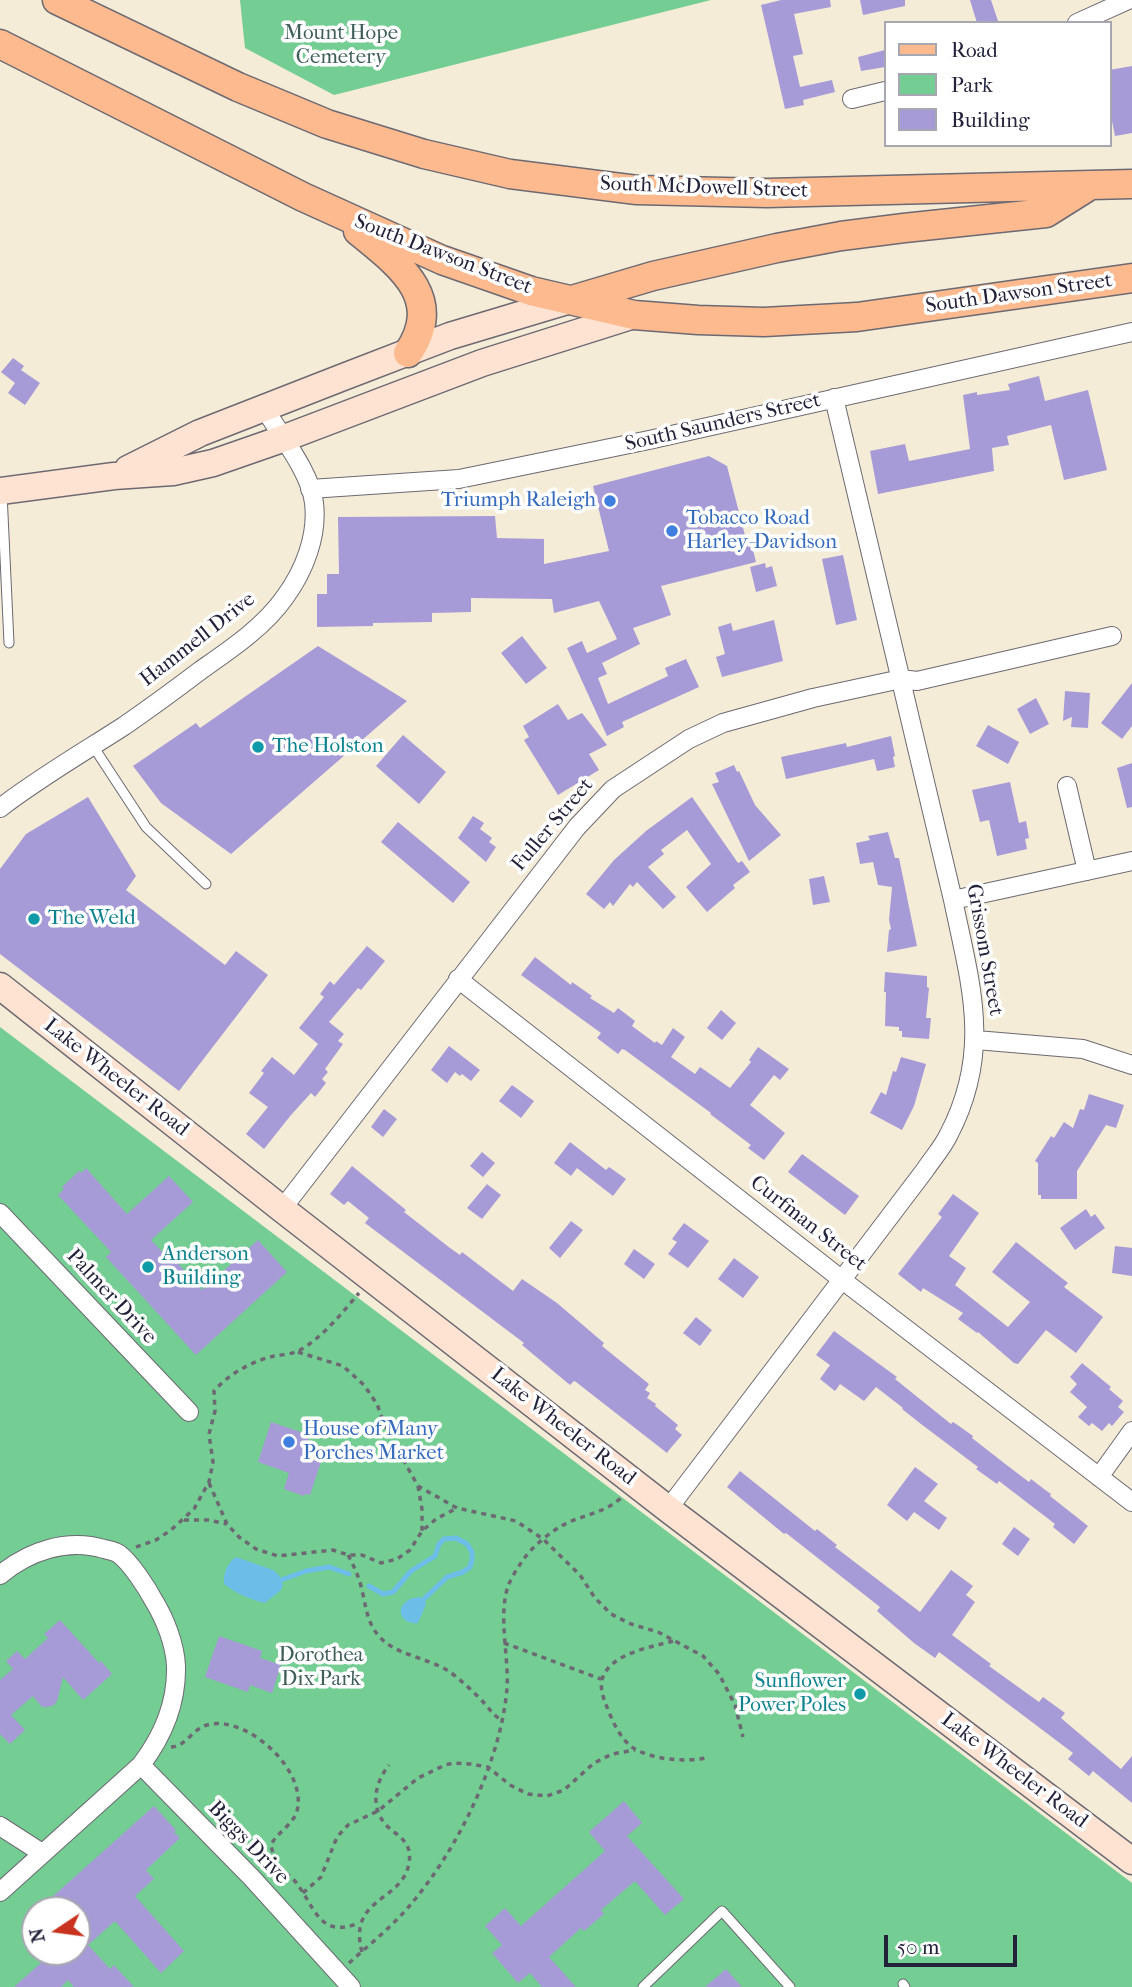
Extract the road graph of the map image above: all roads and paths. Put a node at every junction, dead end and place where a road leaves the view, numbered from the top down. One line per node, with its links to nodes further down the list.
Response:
1 (57, 0): 8 (main road, South McDowell Street)
2 (1128, 0): 3 (street)
3 (1081, 21)
4 (0, 44): 9 (main road, South Dawson Street)
5 (884, 91): 6 (street)
6 (852, 99)
7 (1132, 184): 8 (main road, South McDowell Street)
8 (1091, 185): 11 (main road)
9 (335, 212): 11 (main road, South Dawson Street); 14 (main road)
10 (1132, 278): 12 (main road, South Dawson Street)
11 (570, 300): 12 (main road, South Dawson Street); 14 (main road)
12 (634, 315): 17 (main road)
13 (1132, 332): 15 (street, South Saunders Street)
14 (408, 353): 16 (main road)
15 (834, 398): 19 (street, South Saunders Street); 23 (street, Grissom Street)
16 (265, 409): 17 (street, Hammell Drive); 18 (main road)
17 (282, 439): 18 (main road); 19 (street, Hammell Drive)
18 (114, 476): 20 (main road)
19 (310, 489): 24 (street, Hammell Drive)
20 (1, 491): 22 (lane)
21 (1112, 636): 23 (street, Fuller Street)
22 (9, 643)
23 (901, 679): 30 (street, Grissom Street); 31 (street, Fuller Street)
24 (93, 746): 26 (street, Hammell Drive); 29 (lane)
25 (1067, 786): 28 (street)
26 (0, 808)
27 (1132, 861): 28 (street)
28 (1087, 871): 30 (street)
29 (206, 884)
30 (953, 900): 33 (street, Grissom Street)
31 (458, 979): 35 (street, Fuller Street); 38 (street, Curfman Street)
32 (0, 986): 35 (main road, Lake Wheeler Road)
33 (976, 1040): 34 (street); 38 (street, Grissom Street)
34 (1132, 1065)
35 (282, 1209): 37 (main road, Lake Wheeler Road)
36 (0, 1213): 40 (street, Palmer Drive)
37 (372, 1279): 39 (path); 44 (main road, Lake Wheeler Road)
38 (841, 1279): 42 (street, Curfman Street); 48 (street, Grissom Street)
39 (298, 1352): 43 (path); 45 (path)
40 (189, 1412)
41 (1132, 1431): 42 (street)
42 (1099, 1477): 46 (street, Curfman Street)
43 (209, 1482): 49 (path); 50 (path)
44 (636, 1483): 48 (main road, Lake Wheeler Road); 52 (path)
45 (418, 1486): 47 (path); 51 (path)
46 (1132, 1502)
47 (457, 1508): 51 (path); 52 (path)
48 (668, 1509): 70 (main road, Lake Wheeler Road)
49 (183, 1520): 50 (path); 53 (path)
50 (226, 1524): 54 (path)
51 (422, 1531): 54 (path)
52 (543, 1539): 56 (path); 57 (path)
53 (118, 1553): 55 (street); 61 (street)
54 (348, 1555): 59 (path)
55 (0, 1575)
56 (675, 1641): 58 (path); 60 (path)
57 (505, 1643): 58 (path); 59 (path)
58 (601, 1679): 62 (path)
59 (502, 1720): 66 (path)
60 (743, 1737)
61 (155, 1746): 64 (street); 72 (path)
62 (635, 1750): 63 (path); 66 (path)
63 (706, 1758)
64 (141, 1765): 69 (street); 75 (street, Biggs Drive)
65 (389, 1765): 67 (path)
66 (488, 1767): 67 (path); 74 (path)
67 (378, 1811): 72 (path); 73 (path)
68 (0, 1826): 69 (street)
69 (42, 1853): 71 (street)
70 (1132, 1860)
71 (0, 1892)
72 (303, 1893): 73 (path)
73 (359, 1923): 74 (path)
74 (362, 1952): 75 (path)
75 (338, 1973): 76 (street, Biggs Drive)
76 (351, 1987)
77 (643, 1987): 78 (lane)
78 (790, 1987)

